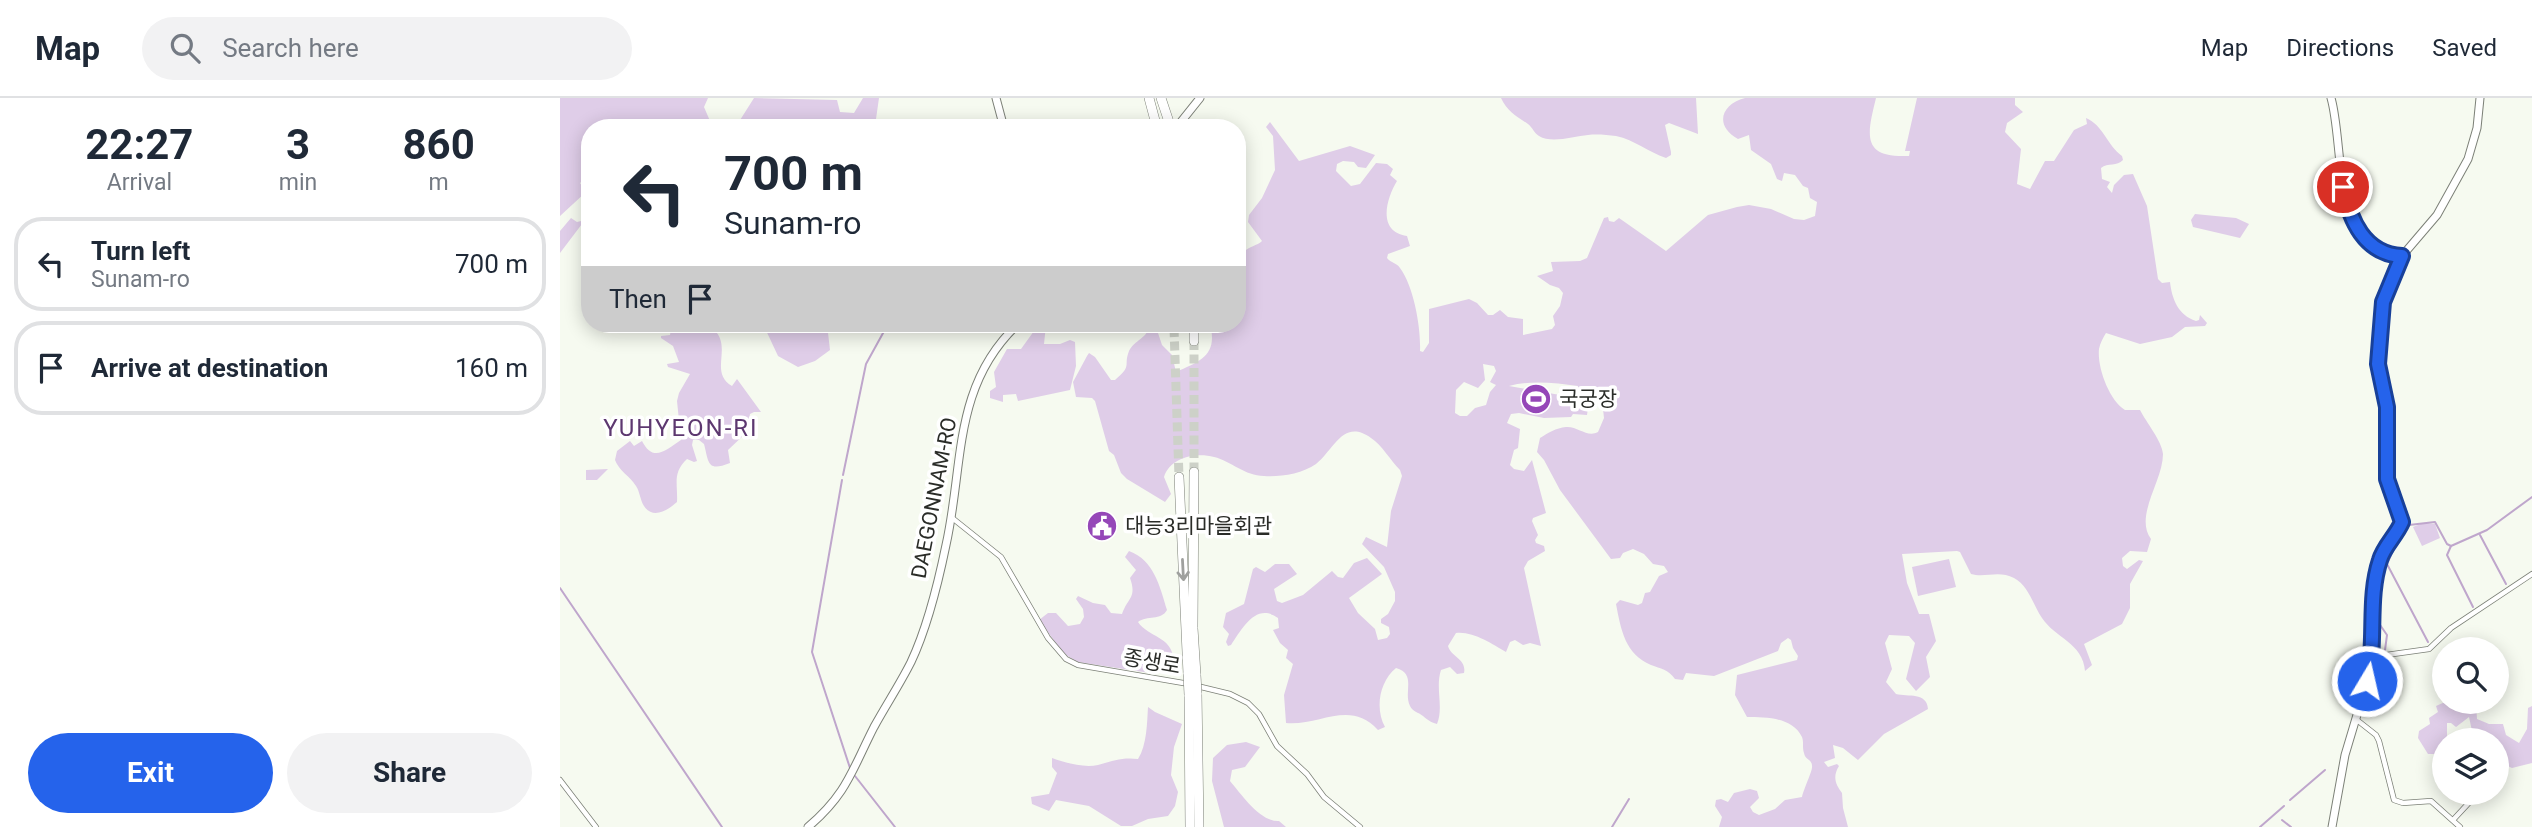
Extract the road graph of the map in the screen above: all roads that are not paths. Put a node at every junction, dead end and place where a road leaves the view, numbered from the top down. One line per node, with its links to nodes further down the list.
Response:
1 (996, 98): 7 (street)
2 (1149, 98): 8 (highway)
3 (1161, 98): 9 (highway)
4 (1200, 98): 10 (street)
5 (2332, 98): 11 (street)
6 (2480, 98): 11 (street)
7 (1002, 119)
8 (1155, 119)
9 (1169, 119)
10 (1180, 119)
11 (2402, 256): 19 (street)
12 (1009, 333): 17 (street, DAEGONNAM-RO)
13 (1194, 333): 14 (highway)
14 (1194, 341)
15 (1194, 472): 20 (highway)
16 (1179, 477): 20 (highway, one-way to 20)
17 (951, 517): 27 (street, DAEGONNAM-RO); 30 (street, 종생로)
18 (2532, 574): 19 (street)
19 (2372, 657): 22 (street)
20 (1192, 674): 21 (highway, bridge)
21 (1193, 694): 28 (highway); 29 (highway)
22 (2356, 719): 25 (street); 31 (street)
23 (560, 780): 26 (street)
24 (2467, 805): 25 (street)
25 (2453, 820): 32 (street)
26 (596, 827)
27 (808, 827)
28 (1190, 827)
29 (1199, 827)
30 (1360, 827)
31 (2332, 827)
32 (2460, 827)

